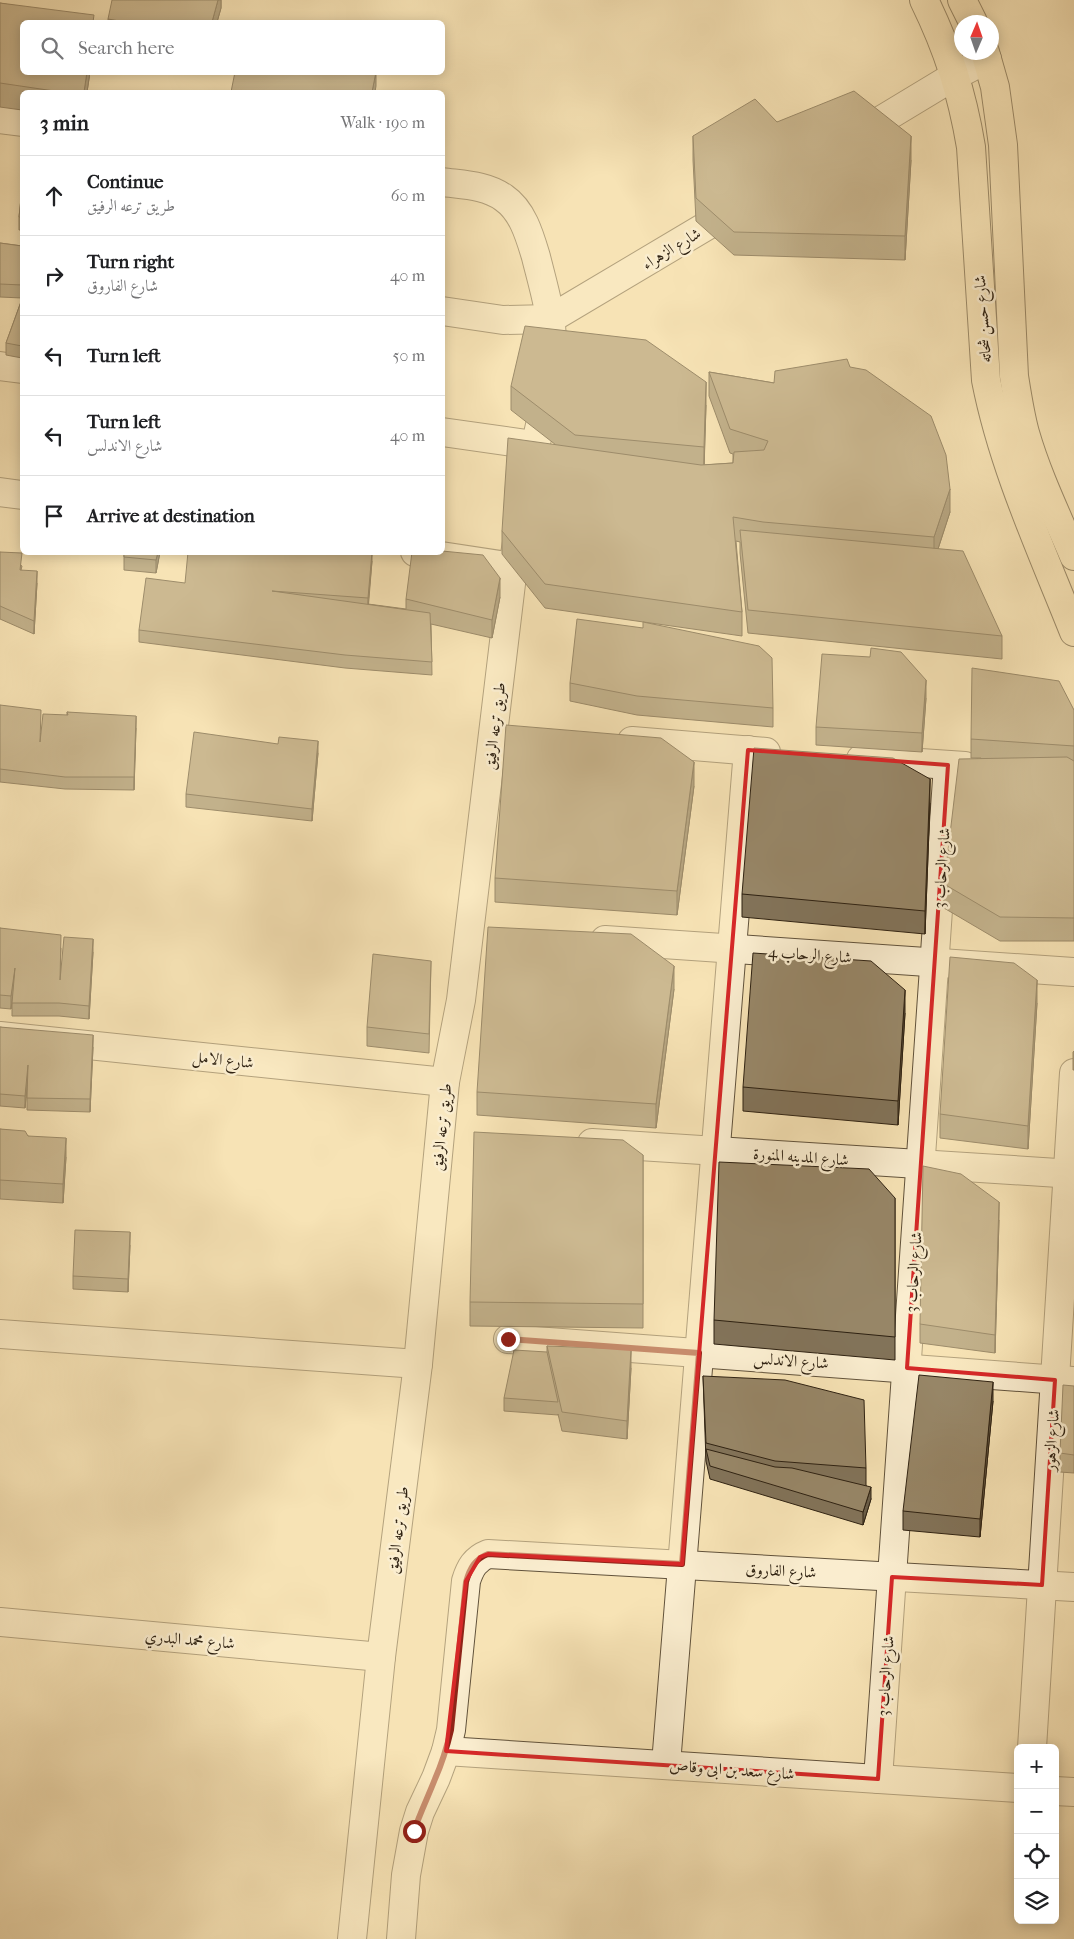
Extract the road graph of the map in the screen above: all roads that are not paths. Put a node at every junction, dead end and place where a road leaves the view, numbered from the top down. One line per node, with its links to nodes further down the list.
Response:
1 (924, 0): 6 (main road, شارع حسن شحاته)
2 (962, 0): 3 (main road)
3 (970, 15)
4 (980, 60): 6 (street)
5 (987, 60): 21 (main road, شارع حسن شحاته)
6 (956, 75): 9 (street); 23 (main road, شارع حسن شحاته)
7 (0, 119): 8 (street)
8 (20, 122)
9 (836, 148)
10 (445, 182): 13 (street, طريق ترعه الرفيق)
11 (759, 194): 13 (street, شارع الزهراء)
12 (445, 311): 13 (street, شارع الزهراء)
13 (550, 319): 17 (street, طريق ترعه الرفيق)
14 (0, 366): 15 (street)
15 (20, 369)
16 (445, 432): 17 (street)
17 (534, 445): 22 (street, طريق ترعه الرفيق)
18 (0, 492): 19 (street)
19 (20, 495)
20 (435, 555): 22 (street)
21 (1074, 556)
22 (513, 567): 36 (street, طريق ترعه الرفيق)
23 (1074, 632)
24 (606, 739): 25 (street)
25 (748, 750): 26 (street); 31 (street)
26 (786, 753)
27 (834, 757): 28 (street)
28 (948, 765): 29 (street); 32 (street, شارع الرحاب 3)
29 (987, 767)
30 (585, 938): 31 (street, شارع الرحاب 4)
31 (732, 948): 32 (street, شارع الرحاب 4); 38 (street)
32 (935, 963): 33 (street, شارع الرحاب 4); 39 (street, شارع الرحاب 3)
33 (1074, 972)
34 (0, 1036): 36 (street, شارع الامل)
35 (1074, 1073): 40 (street, شارع الزهور)
36 (445, 1082): 44 (street, طريق ترعه الرفيق)
37 (567, 1141): 38 (street, شارع المدينه المنورة)
38 (716, 1151): 39 (street, شارع المدينه المنورة); 43 (street)
39 (921, 1164): 40 (street, شارع المدينه المنورة); 45 (street, شارع الرحاب 3)
40 (1071, 1173): 46 (street, شارع الزهور)
41 (0, 1334): 44 (street)
42 (508, 1339): 43 (street, شارع الاندلس)
43 (699, 1353): 45 (street, شارع الاندلس); 47 (street)
44 (418, 1364): 52 (street, طريق ترعه الرفيق)
45 (906, 1368): 46 (street, شارع الاندلس); 48 (street, شارع الرحاب 3)
46 (1065, 1380): 49 (street, شارع الزهور)
47 (682, 1564): 48 (street, شارع الفاروق); 54 (street, شارع الفاروق); 55 (street)
48 (892, 1577): 49 (street, شارع الفاروق); 56 (street, شارع الرحاب 3)
49 (1042, 1585): 50 (street, شارع الفاروق); 53 (street, شارع الزهور)
50 (1074, 1587)
51 (0, 1622): 52 (street, شارع محمد البدري)
52 (380, 1657): 60 (street, طريق ترعه الرفيق)
53 (1032, 1744)
54 (446, 1751): 55 (street, شارع سعد بن ابى وقاص); 61 (street)
55 (666, 1764): 56 (street, شارع سعد بن ابى وقاص)
56 (878, 1779): 57 (street, شارع سعد بن ابى وقاص)
57 (1014, 1788)
58 (1059, 1790): 59 (street)
59 (1074, 1792)
60 (352, 1939)
61 (401, 1939)

